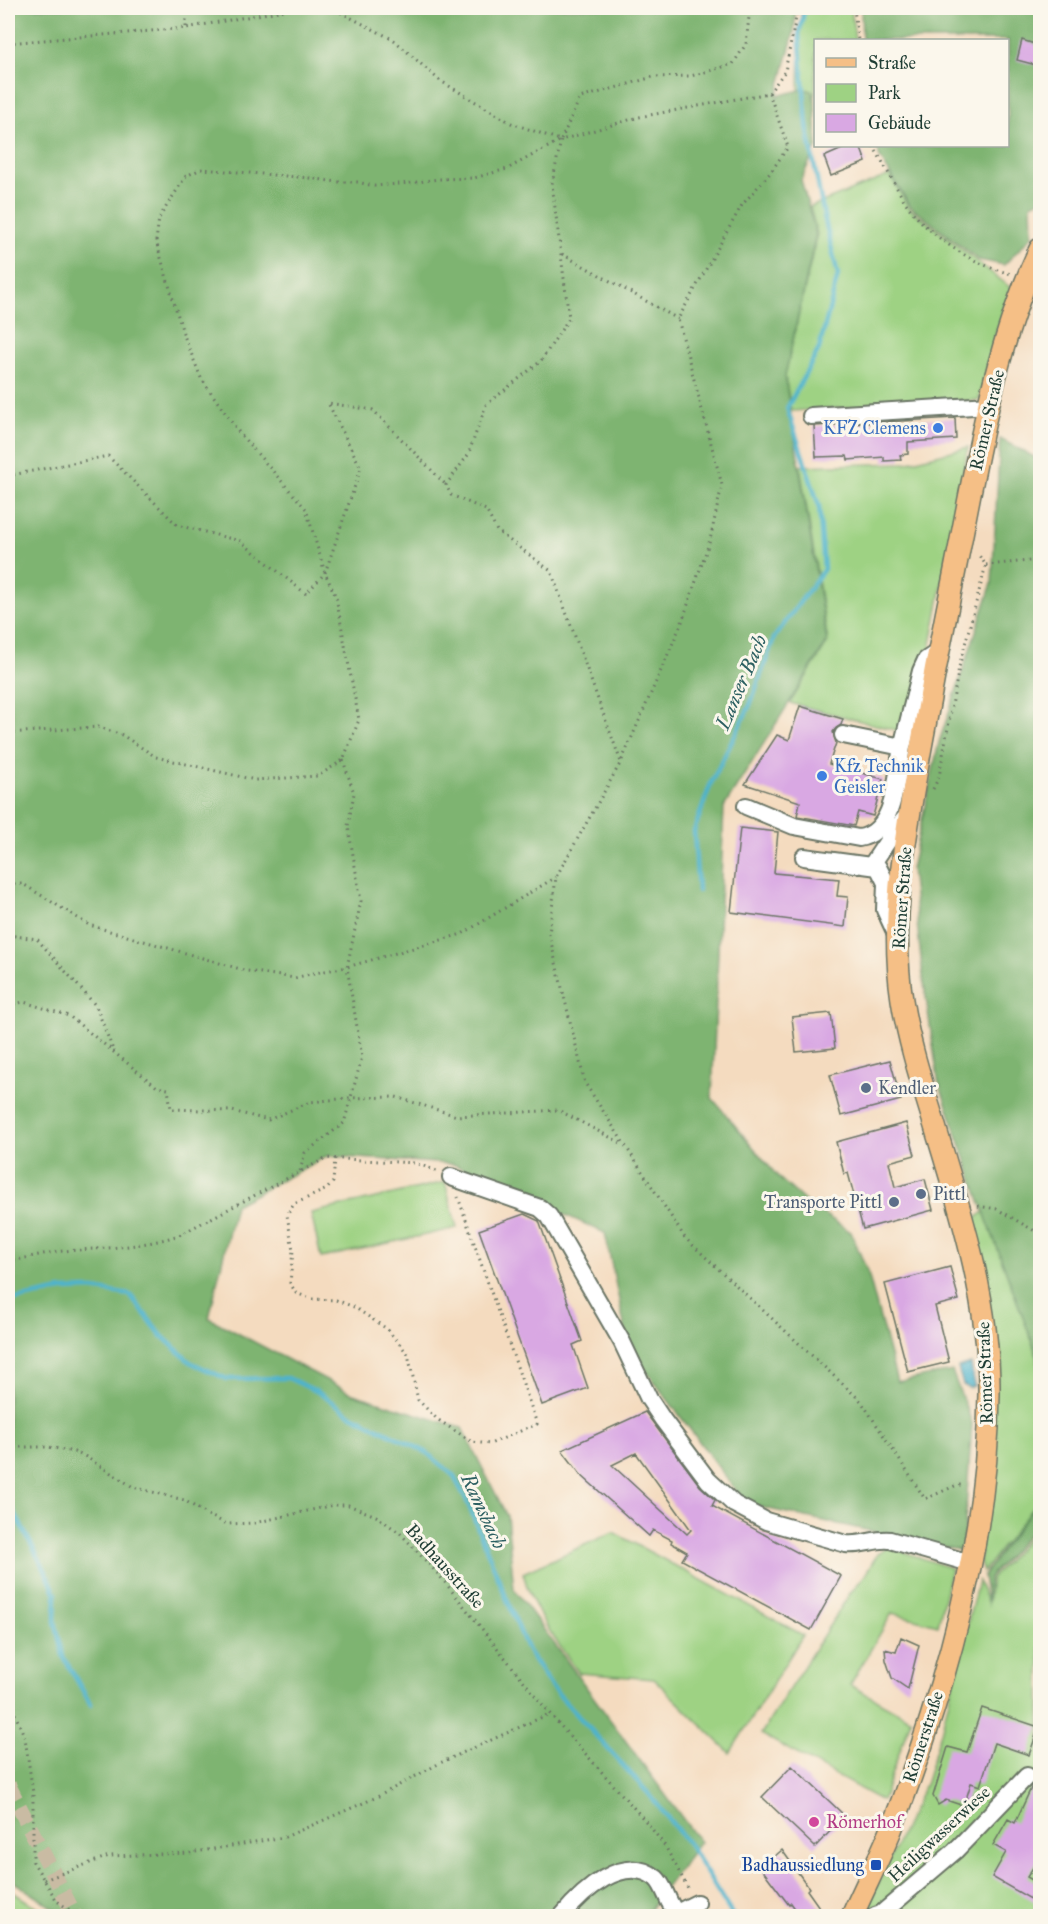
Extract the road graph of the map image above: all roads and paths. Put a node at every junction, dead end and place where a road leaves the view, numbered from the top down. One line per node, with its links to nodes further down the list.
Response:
1 (186, 8): 6 (path)
2 (332, 8): 6 (path); 10 (path)
3 (750, 8): 10 (path)
4 (798, 8): 9 (path)
5 (854, 8): 7 (path)
6 (186, 28): 8 (path)
7 (858, 39)
8 (8, 43)
9 (769, 93): 10 (path); 15 (path)
10 (561, 140): 13 (path); 23 (path)
11 (874, 147): 14 (path)
12 (1041, 249): 14 (main road, Römer Straße)
13 (561, 254): 15 (path); 19 (path)
14 (1027, 277): 16 (main road, Römer Straße)
15 (678, 319): 29 (path)
16 (990, 405): 17 (street); 20 (main road, Römer Straße)
17 (811, 416)
18 (8, 473): 23 (path)
19 (446, 485): 23 (path); 29 (path)
20 (963, 532): 22 (path); 24 (main road, Römer Straße)
21 (1041, 560): 22 (path)
22 (986, 565): 31 (path)
23 (325, 573): 28 (path)
24 (938, 652): 27 (street); 31 (main road, Römer Straße)
25 (8, 733): 28 (path)
26 (843, 735): 27 (street)
27 (902, 747): 30 (street)
28 (343, 760): 38 (path)
29 (621, 762): 34 (path)
30 (746, 806)
31 (911, 807): 33 (street); 37 (main road, Römer Straße)
32 (804, 858): 33 (street)
33 (871, 866): 37 (street)
34 (556, 877): 38 (path); 42 (path)
35 (8, 884): 38 (path)
36 (8, 935): 40 (path)
37 (897, 937): 46 (main road, Römer Straße)
38 (347, 967): 41 (path)
39 (8, 1005): 40 (path)
40 (114, 1052): 41 (path)
41 (349, 1098): 42 (path); 44 (path)
42 (625, 1145): 50 (path)
43 (336, 1158): 44 (path); 45 (path); 45 (path)
44 (300, 1171): 48 (path)
45 (452, 1176): 51 (street)
46 (959, 1204): 47 (path); 50 (main road, Römer Straße)
47 (1041, 1234)
48 (8, 1262)
49 (8, 1447): 53 (path, Badhausstraße)
50 (983, 1485): 51 (main road, Römer Straße)
51 (971, 1557): 59 (main road, Römerstraße)
52 (8, 1697): 55 (path)
53 (550, 1714): 55 (path); 56 (path, Badhausstraße)
54 (1027, 1776): 60 (street, Heiligwasserwiese)
55 (44, 1880): 57 (path)
56 (697, 1903): 58 (street)
57 (78, 1917)
58 (562, 1917)
59 (852, 1917)
60 (876, 1917)

